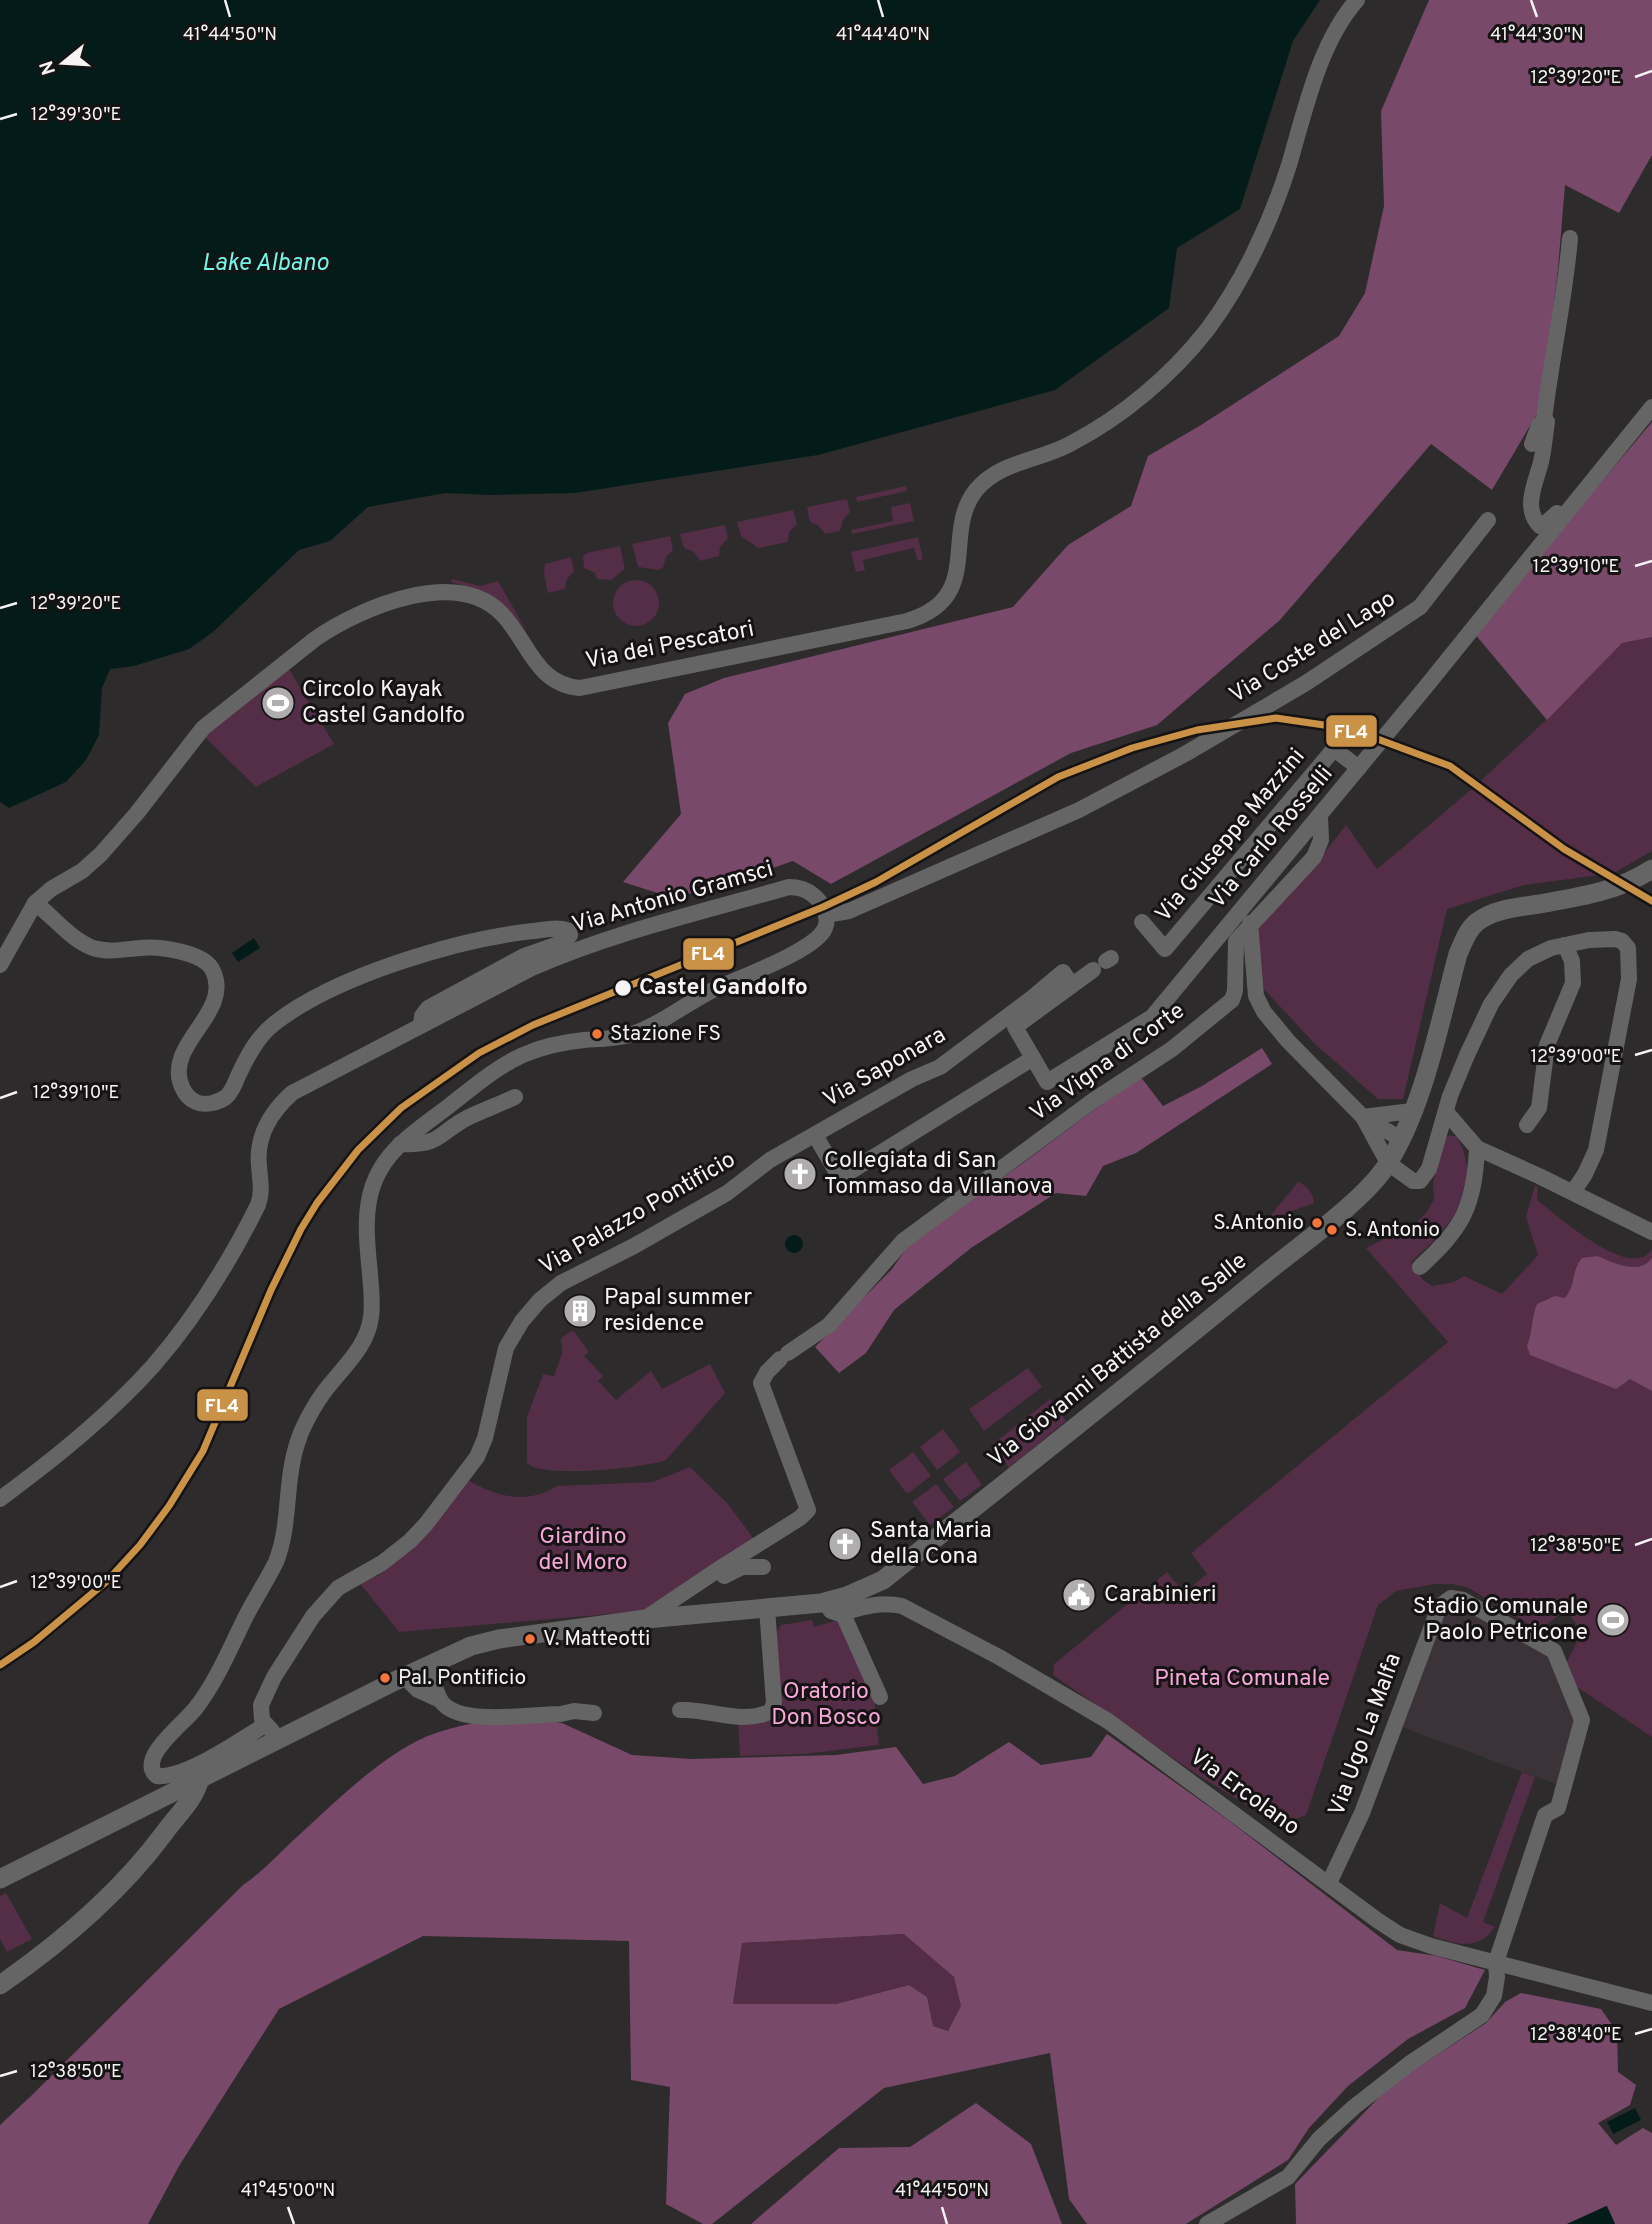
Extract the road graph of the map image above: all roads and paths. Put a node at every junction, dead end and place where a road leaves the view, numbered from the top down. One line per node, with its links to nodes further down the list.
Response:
1 (1357, 0): 11 (street, Via dei Pescatori)
2 (1570, 238): 4 (street)
3 (1652, 407): 6 (street)
4 (1544, 420): 5 (street); 6 (street)
5 (1532, 444)
6 (1572, 505): 8 (street, Via Carlo Rosselli)
7 (1488, 520): 12 (street, Via Coste del Lago)
8 (1359, 768): 9 (street, Via Carlo Rosselli); 13 (street, Via Giuseppe Mazzini)
9 (1320, 816): 14 (street); 20 (street, Via Carlo Rosselli)
10 (1652, 869): 22 (main road, Via Giovanni Battista della Salle)
11 (35, 903): 17 (street, Via dei Pescatori); 19 (street)
12 (826, 915): 19 (street, Via Antonio Gramsci); 28 (street)
13 (1142, 922)
14 (1250, 923): 24 (street); 36 (street, Via Vigna di Corte)
15 (1564, 945): 23 (street); 25 (street); 31 (street)
16 (1103, 963): 18 (street)
17 (0, 965)
18 (1072, 985): 20 (street); 26 (street, Via Saponara)
19 (421, 1025): 34 (street, Via Antonio Gramsci)
20 (1033, 1058): 26 (street)
21 (515, 1097): 28 (street)
22 (1412, 1111): 24 (street); 27 (main road, Via Giovanni Battista della Salle)
23 (1447, 1113): 29 (street); 30 (street)
24 (1363, 1117): 27 (street); 30 (street)
25 (1527, 1125)
26 (815, 1135): 47 (street, Via Palazzo Pontificio)
27 (1401, 1139): 30 (main road, Via Giovanni Battista della Salle)
28 (400, 1144): 47 (street)
29 (1477, 1147): 31 (street); 33 (street)
30 (1388, 1163): 37 (main road, Via Giovanni Battista della Salle)
31 (1573, 1192): 32 (street)
32 (1652, 1232)
33 (1420, 1267)
34 (0, 1499)
35 (764, 1567): 36 (street)
36 (699, 1581): 40 (street)
37 (825, 1603): 38 (main road, Via Giovanni Battista della Salle); 39 (street)
38 (767, 1608): 40 (main road, Via Giovanni Battista della Salle); 45 (street)
39 (843, 1614): 44 (street); 53 (street, Via Ercolano)
40 (646, 1619): 41 (main road, Via Giovanni Battista della Salle)
41 (429, 1665): 42 (main road, Via Giovanni Battista della Salle); 43 (street)
42 (405, 1677): 43 (street); 48 (main road, Via Giovanni Battista della Salle)
43 (437, 1697): 46 (street)
44 (880, 1697)
45 (680, 1710)
46 (594, 1713)
47 (265, 1725): 48 (street)
48 (288, 1735): 49 (main road, Via Giovanni Battista della Salle)
49 (201, 1778): 50 (main road, Via Giovanni Battista della Salle); 51 (main road)
50 (151, 1803): 51 (main road); 52 (main road, Via Giovanni Battista della Salle)
51 (165, 1832): 55 (main road)
52 (0, 1879)
53 (1328, 1883): 54 (street, Via Ercolano); 54 (street, Via Ugo La Malfa)
54 (1496, 1962): 56 (street, Via Ercolano); 57 (street)
55 (0, 1984)
56 (1652, 2003)
57 (1207, 2224)

